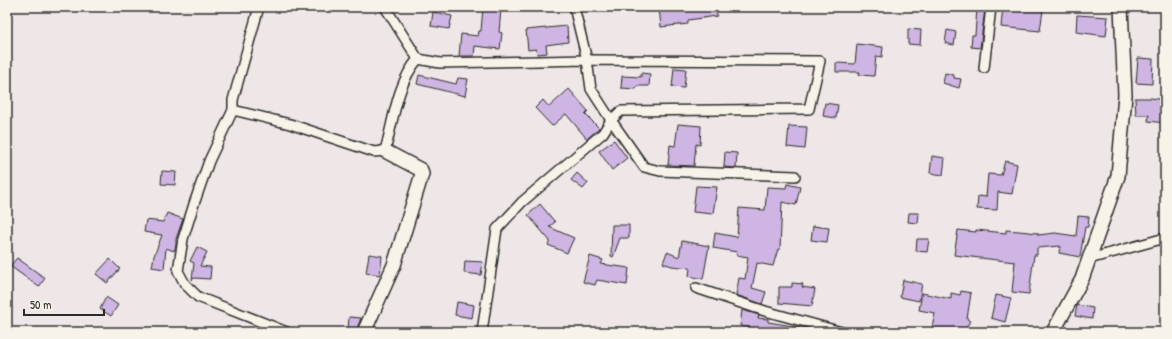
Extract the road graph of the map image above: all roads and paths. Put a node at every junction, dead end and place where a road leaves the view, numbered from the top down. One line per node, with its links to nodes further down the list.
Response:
1 (259, 7): 9 (street)
2 (385, 7): 6 (street)
3 (574, 7): 7 (street)
4 (992, 7): 8 (street)
5 (1122, 7): 14 (street)
6 (418, 60): 7 (street); 11 (street)
7 (587, 60): 10 (street); 10 (street)
8 (984, 68)
9 (233, 110): 11 (street); 16 (street)
10 (611, 120): 12 (street); 18 (street)
11 (385, 151): 17 (street)
12 (795, 176)
13 (1165, 238): 14 (street)
14 (1089, 259): 20 (street)
15 (696, 288): 19 (street)
16 (287, 332)
17 (364, 332)
18 (482, 332)
19 (842, 332)
20 (1053, 332)

